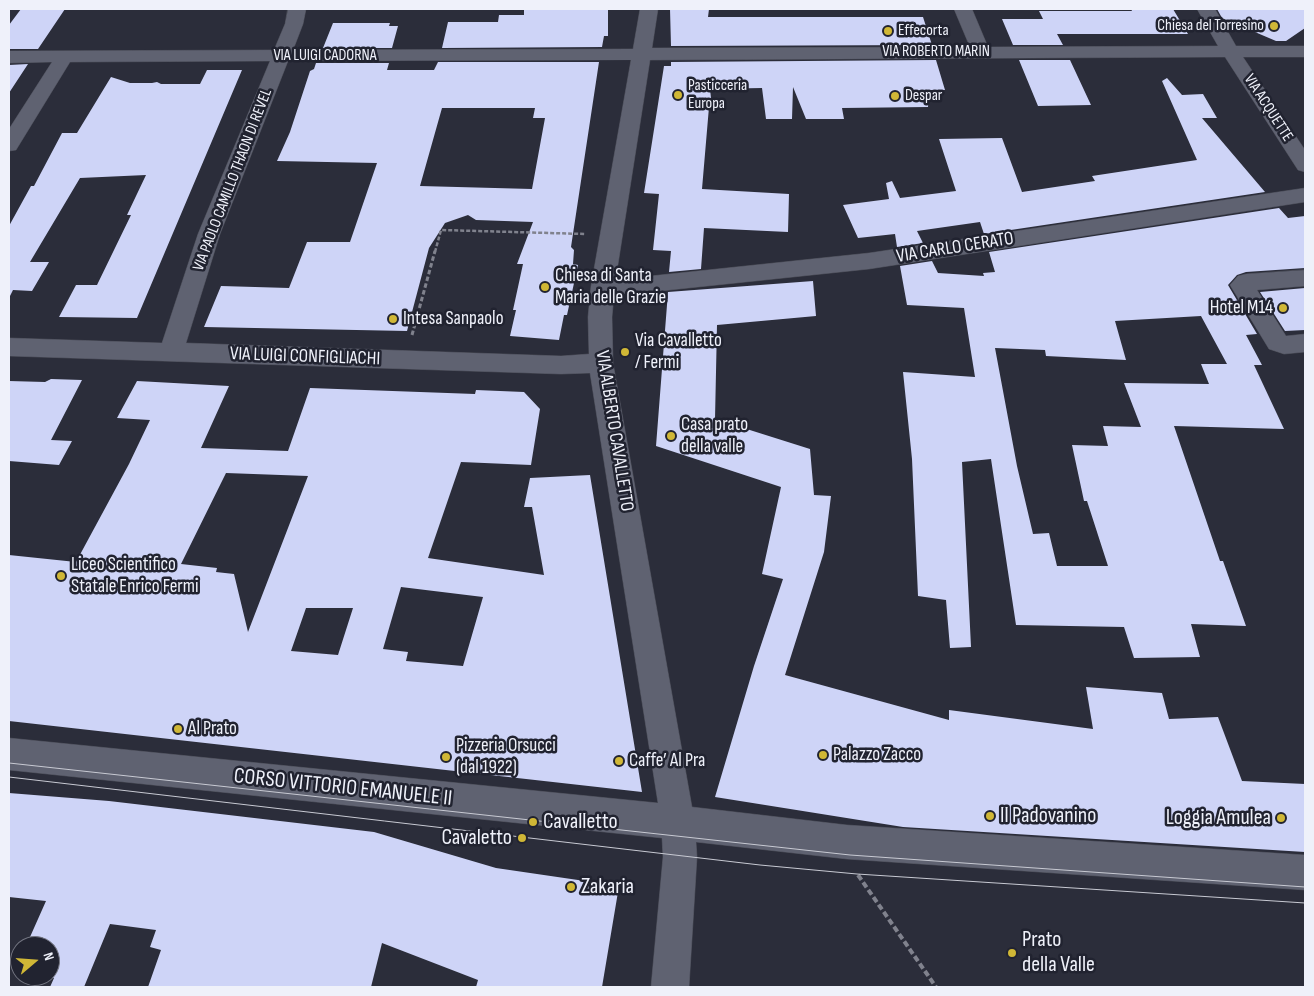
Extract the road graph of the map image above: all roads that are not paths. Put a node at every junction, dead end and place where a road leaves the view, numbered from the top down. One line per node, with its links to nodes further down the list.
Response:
1 (297, 9): 10 (street, VIA PAOLO CAMILLO THAON DI REVEL)
2 (649, 9): 8 (street, VIA ALBERTO CAVALLETTO)
3 (963, 9): 7 (street)
4 (1206, 9): 5 (street, VIA ACQUETTE)
5 (1230, 51): 6 (street, VIA ROBERTO MARIN); 7 (street, VIA ROBERTO MARIN); 13 (street, VIA ACQUETTE)
6 (1305, 51)
7 (982, 52): 8 (street, VIA ROBERTO MARIN)
8 (642, 54): 10 (street, VIA LUIGI CADORNA); 16 (street, VIA ALBERTO CAVALLETTO)
9 (65, 56): 10 (street, VIA LUIGI CADORNA); 11 (street, VIA LUIGI CADORNA); 12 (street)
10 (281, 56): 19 (street, VIA PAOLO CAMILLO THAON DI REVEL)
11 (9, 57)
12 (9, 145)
13 (1305, 165)
14 (1305, 195): 16 (street, VIA CARLO CERATO)
15 (1305, 278): 17 (street)
16 (603, 286): 20 (street, VIA ALBERTO CAVALLETTO)
17 (1305, 343)
18 (9, 347): 19 (street, VIA LUIGI CONFIGLIACHI)
19 (171, 353): 20 (street, VIA LUIGI CONFIGLIACHI)
20 (601, 363): 22 (street, VIA ALBERTO CAVALLETTO)
21 (9, 754): 22 (street, CORSO VITTORIO EMANUELE II)
22 (678, 823): 23 (street); 24 (street)
23 (1305, 873)
24 (670, 987)

